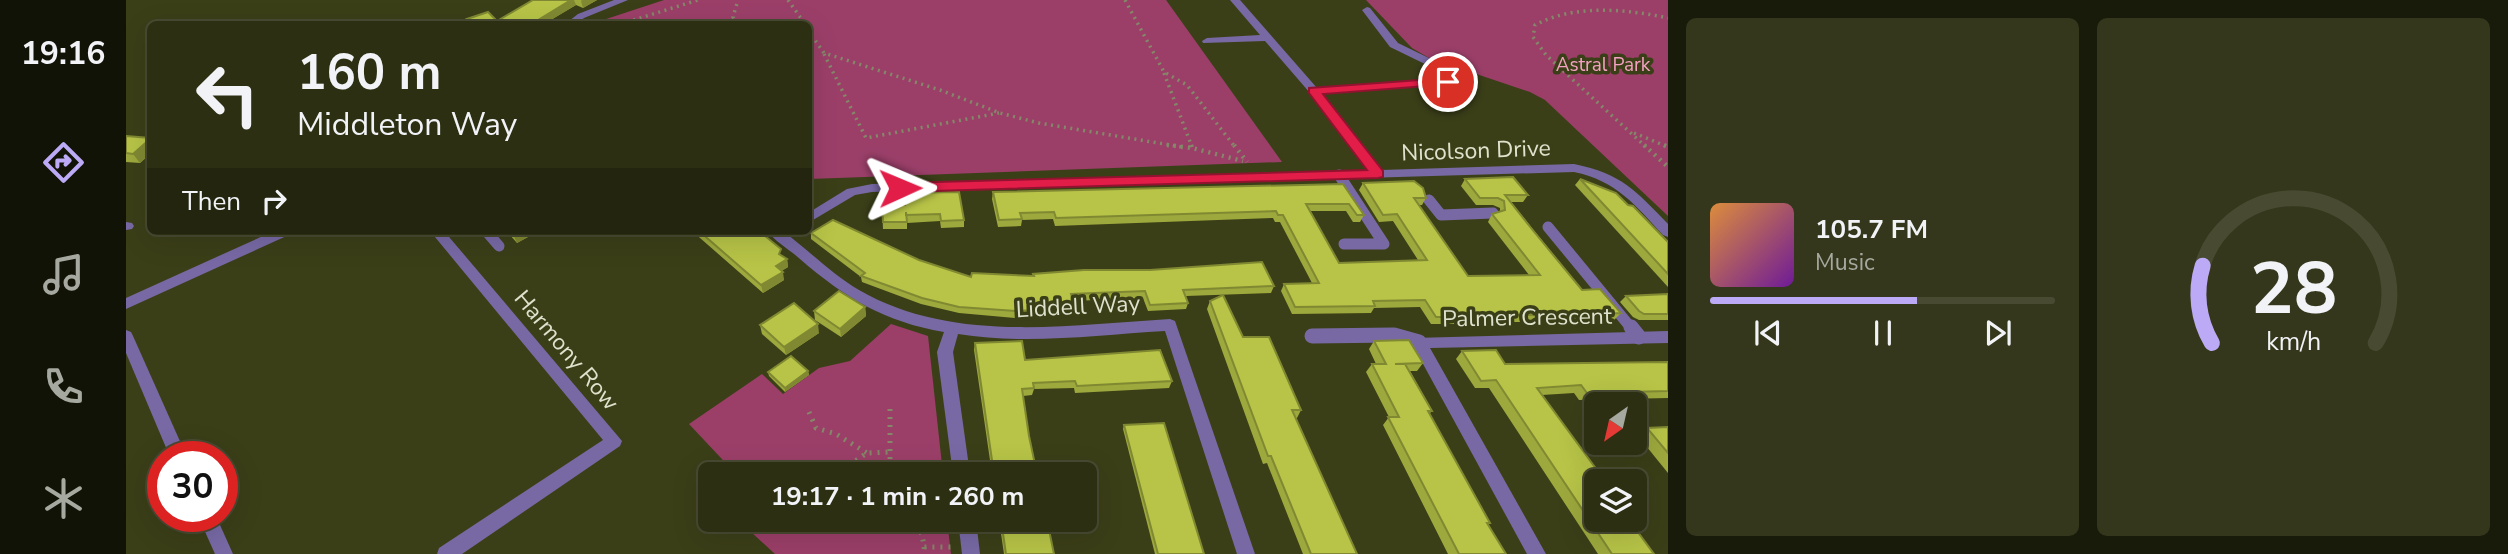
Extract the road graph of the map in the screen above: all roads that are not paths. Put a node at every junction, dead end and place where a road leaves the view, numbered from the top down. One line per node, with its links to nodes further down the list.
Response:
1 (623, 0): 4 (street)
2 (1235, 0): 5 (street)
3 (1367, 10): 7 (street)
4 (574, 21)
5 (1268, 38): 6 (street); 7 (street)
6 (1207, 41)
7 (1314, 91): 9 (street)
8 (1409, 173): 9 (street, Nicolson Drive); 11 (lane); 16 (street, Nicolson Drive)
9 (1378, 174): 10 (street, Nicolson Drive)
10 (1339, 176): 14 (street, Nicolson Drive); 21 (lane)
11 (1420, 187)
12 (1429, 200): 13 (lane)
13 (1493, 214)
14 (812, 216)
15 (1548, 227): 27 (lane)
16 (1668, 232)
17 (277, 235): 23 (street)
18 (440, 235): 37 (street, Harmony Row)
19 (489, 235): 22 (lane)
20 (784, 235): 24 (street, Liddell Way)
21 (1344, 244)
22 (499, 246)
23 (126, 304)
24 (953, 328): 32 (street); 38 (street, Liddell Way)
25 (126, 336): 30 (street)
26 (1312, 336): 29 (lane)
27 (1640, 337): 28 (street, Palmer Crescent); 29 (street, Palmer Crescent)
28 (1668, 337)
29 (1419, 342): 39 (street, Palmer Crescent)
30 (132, 368): 31 (street)
31 (171, 441)
32 (960, 462)
33 (214, 532): 36 (street)
34 (968, 532): 35 (street)
35 (970, 550)
36 (224, 554)
37 (446, 554)
38 (1246, 554)
39 (1537, 554)

